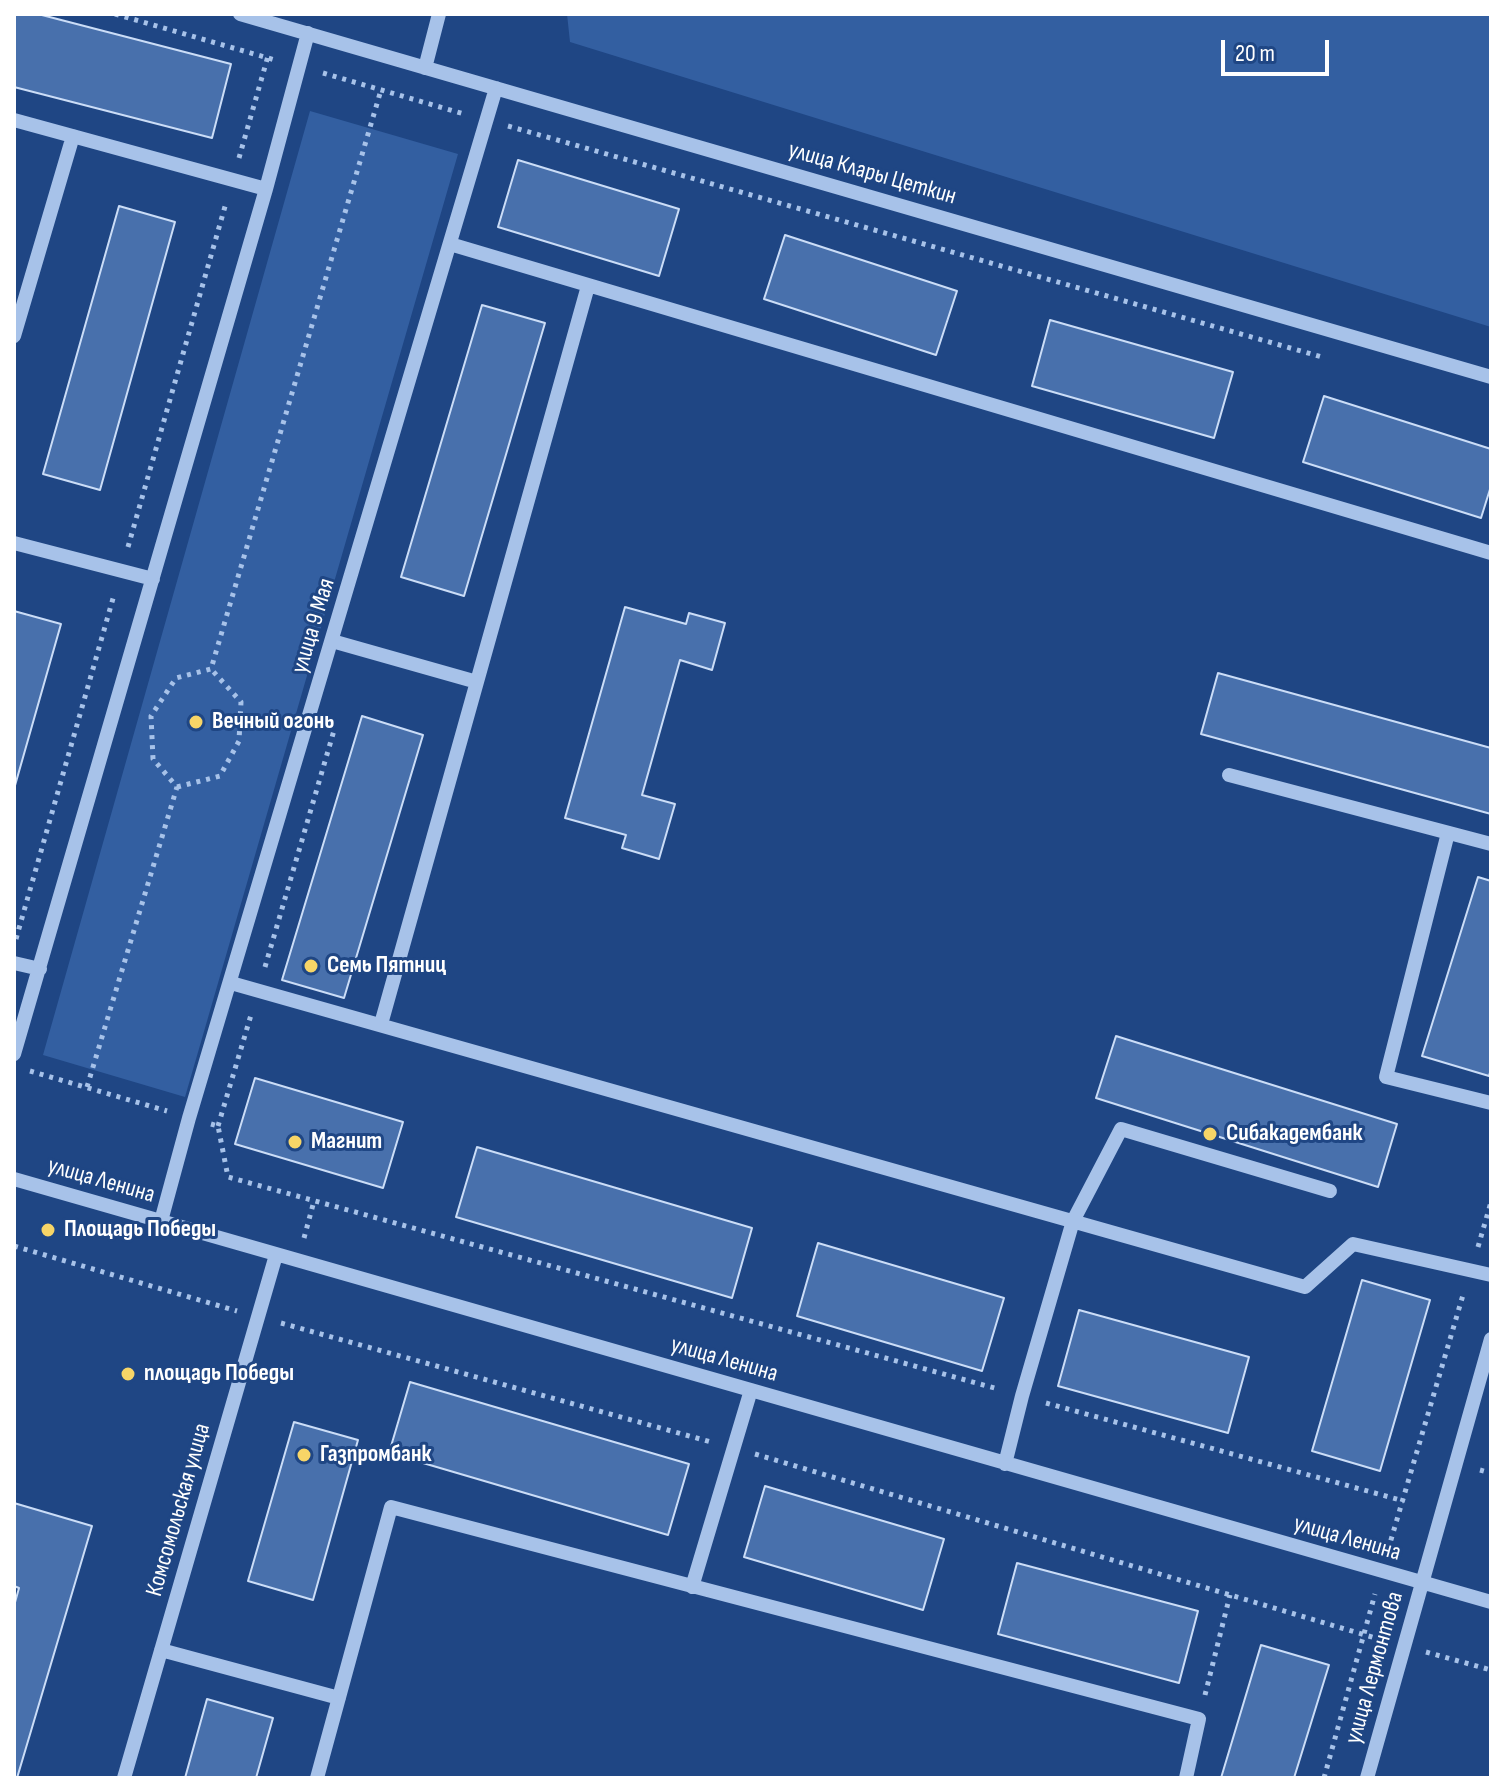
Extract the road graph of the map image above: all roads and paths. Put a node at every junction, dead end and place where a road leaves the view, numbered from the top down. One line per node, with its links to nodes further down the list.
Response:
1 (115, 14): 6 (path)
2 (240, 14): 4 (street, улица Клары Цеткин)
3 (439, 14): 8 (street)
4 (277, 25): 5 (street, улица Клары Цеткин); 6 (path)
5 (308, 33): 7 (street); 8 (street, улица Клары Цеткин)
6 (267, 59): 7 (path); 14 (path)
7 (299, 66): 10 (path); 15 (street)
8 (425, 68): 9 (street, улица Клары Цеткин)
9 (496, 88): 12 (street, улица 9 Мая); 20 (street, улица Клары Цеткин)
10 (381, 90): 12 (path); 26 (path)
11 (14, 120): 13 (street)
12 (486, 120): 16 (street, улица 9 Мая); 19 (path)
13 (73, 136): 14 (street); 18 (street)
14 (232, 181): 15 (street); 23 (path)
15 (266, 189): 24 (street)
16 (450, 244): 17 (street); 25 (street, улица 9 Мая)
17 (588, 286): 22 (street); 27 (street)
18 (14, 336)
19 (1323, 358)
20 (1491, 377)
21 (14, 543): 23 (street)
22 (1491, 553)
23 (121, 572): 24 (street); 32 (path)
24 (153, 579): 34 (street)
25 (332, 641): 27 (street); 35 (street, улица 9 Мая)
26 (211, 669): 29 (path); 29 (path)
27 (477, 682): 36 (street)
28 (1229, 775): 30 (street)
29 (177, 787): 39 (path)
30 (1448, 833): 31 (street); 40 (street)
31 (1491, 844)
32 (14, 945)
33 (14, 963): 34 (street)
34 (40, 969): 37 (street)
35 (231, 983): 36 (street); 41 (street, улица 9 Мая)
36 (381, 1024): 46 (street)
37 (14, 1054)
38 (29, 1070): 39 (path)
39 (87, 1087): 41 (path)
40 (1491, 1103)
41 (189, 1118): 45 (street, улица 9 Мая); 52 (path)
42 (14, 1179): 45 (street, улица Ленина)
43 (1330, 1191): 46 (street)
44 (1491, 1202): 48 (path)
45 (161, 1221): 47 (street, улица Ленина)
46 (1073, 1221): 48 (street); 52 (street)
47 (276, 1255): 51 (street, улица Ленина); 60 (street, Комсомольская улица)
48 (1471, 1270): 49 (street); 54 (path)
49 (1491, 1275)
50 (1491, 1339): 56 (street, улица Лермонтова)
51 (751, 1390): 53 (street, улица Ленина); 57 (street)
52 (1022, 1396): 53 (street); 54 (path)
53 (1005, 1464): 55 (street, улица Ленина)
54 (1404, 1501): 55 (path)
55 (1382, 1571): 56 (street, улица Ленина); 66 (path)
56 (1422, 1583): 59 (street, улица Ленина); 67 (street, улица Лермонтова)
57 (692, 1587): 61 (street); 62 (street)
58 (1230, 1595): 62 (path)
59 (1491, 1602)
60 (161, 1650): 61 (street); 63 (street, Комсомольская улица)
61 (339, 1698): 64 (street)
62 (1199, 1719): 65 (street)
63 (124, 1778)
64 (317, 1778)
65 (1186, 1778)
66 (1324, 1778)
67 (1367, 1778)

